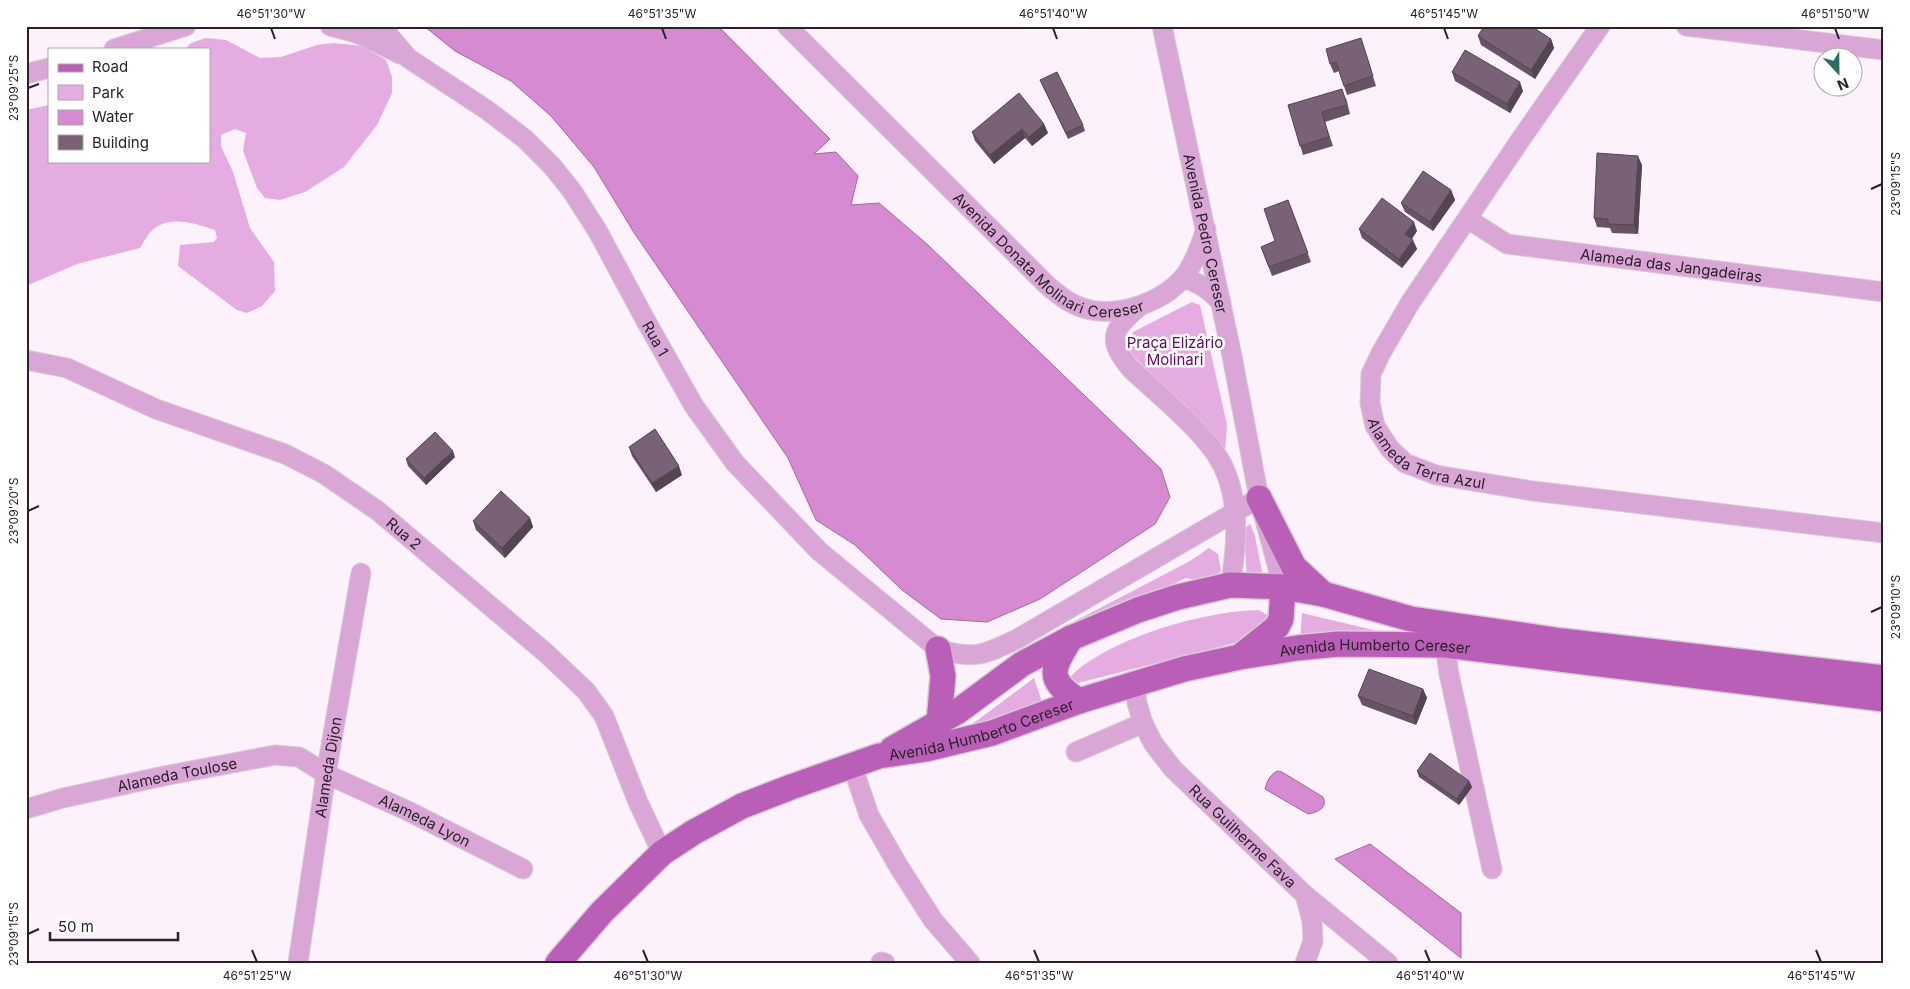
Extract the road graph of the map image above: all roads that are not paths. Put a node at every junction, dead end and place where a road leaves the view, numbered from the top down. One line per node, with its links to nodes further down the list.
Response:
1 (186, 26): 8 (street)
2 (330, 26): 10 (street)
3 (381, 26): 10 (street, Rua 1)
4 (787, 26): 18 (street, Avenida Donata Molinari Cereser)
5 (1162, 26): 14 (street, Avenida Pedro Cereser)
6 (1600, 26): 13 (street, Alameda Terra Azul)
7 (1686, 26): 9 (street)
8 (117, 48)
9 (1884, 50)
10 (408, 58): 29 (street, Rua 1)
11 (48, 68): 12 (street)
12 (26, 74)
13 (1468, 219): 16 (street, Alameda das Jangadeiras); 22 (street, Alameda Terra Azul)
14 (1206, 229): 15 (street); 17 (street, Avenida Pedro Cereser)
15 (1182, 278): 17 (street); 18 (street)
16 (1884, 292)
17 (1220, 302): 20 (street, Avenida Pedro Cereser)
18 (1140, 306): 21 (street, Avenida Donata Molinari Cereser)
19 (26, 360): 42 (street, Rua 2)
20 (1259, 498): 21 (street); 25 (street, Avenida Pedro Cereser); 26 (main road)
21 (1234, 513): 24 (street, Avenida Donata Molinari Cereser); 29 (street)
22 (1884, 533)
23 (361, 573): 40 (street, Alameda Dijon)
24 (1230, 585): 25 (main road, Avenida Humberto Cereser); 27 (main road, Avenida Humberto Cereser)
25 (1283, 587): 26 (main road, Avenida Humberto Cereser); 30 (main road)
26 (1323, 594): 31 (main road, Avenida Humberto Cereser)
27 (1071, 638): 34 (main road); 35 (main road, Avenida Humberto Cereser)
28 (1445, 645): 30 (main road, Avenida Humberto Cereser); 33 (main road, Avenida Humberto Cereser); 43 (street)
29 (938, 648): 35 (main road)
30 (1240, 657): 32 (main road, Avenida Humberto Cereser)
31 (1884, 678)
32 (1135, 684): 34 (main road, Avenida Humberto Cereser); 36 (street, Rua Guilherme Fava)
33 (1884, 699)
34 (1079, 701): 38 (main road, Avenida Humberto Cereser)
35 (939, 722): 38 (main road, Avenida Humberto Cereser)
36 (1143, 722): 37 (street); 45 (street, Rua Guilherme Fava)
37 (1076, 752)
38 (878, 756): 39 (main road, Avenida Humberto Cereser)
39 (852, 766): 42 (main road, Avenida Humberto Cereser); 48 (street)
40 (326, 774): 41 (street, Alameda Toulose); 44 (street, Alameda Lyon); 46 (street, Alameda Dijon)
41 (26, 809)
42 (662, 853): 47 (main road, Avenida Humberto Cereser)
43 (1492, 869)
44 (523, 870)
45 (1305, 895): 49 (street); 50 (street, Rua Guilherme Fava)
46 (298, 963)
47 (558, 963)
48 (970, 963)
49 (1305, 963)
50 (1388, 963)

